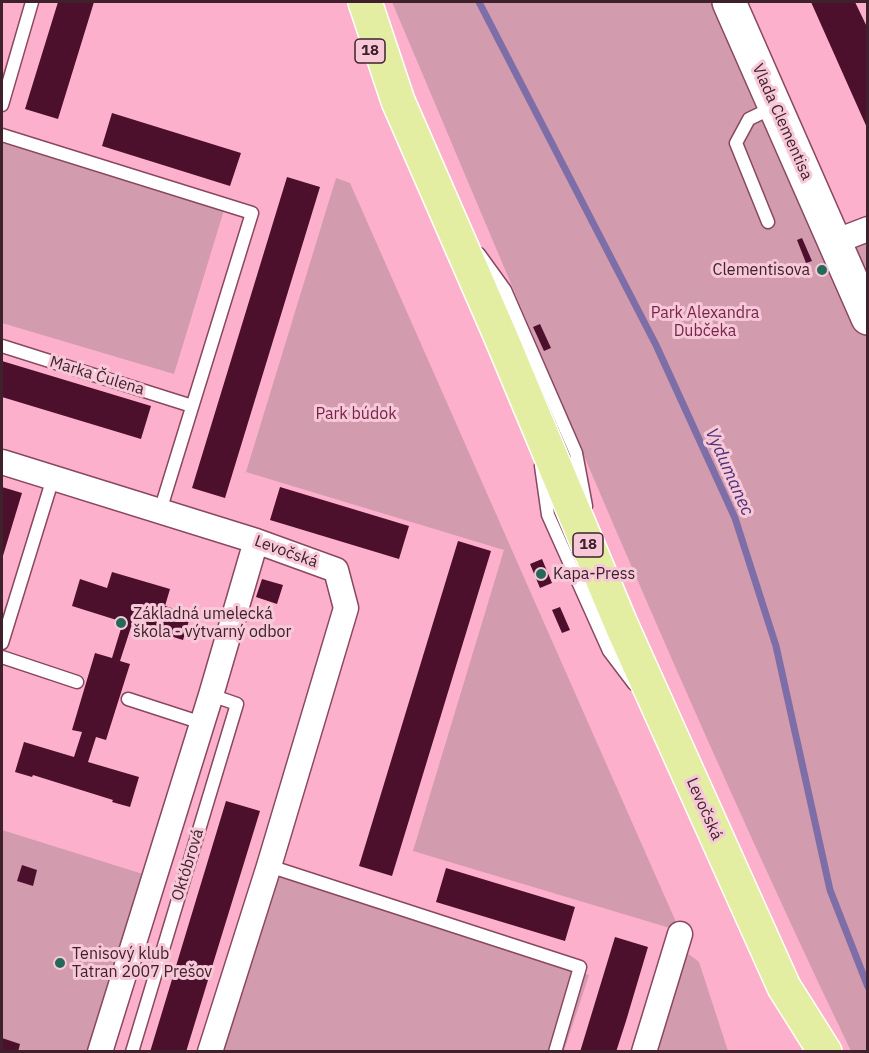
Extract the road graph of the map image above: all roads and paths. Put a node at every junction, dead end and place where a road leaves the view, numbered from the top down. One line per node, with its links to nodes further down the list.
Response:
1 (32, 2): 6 (lane)
2 (342, 2): 5 (main road, Levočská / 18)
3 (365, 2): 5 (main road, Levočská / 18)
4 (729, 2): 7 (street, Vlada Clementisa)
5 (398, 101): 10 (main road, Levočská / 18)
6 (2, 105)
7 (781, 121): 9 (lane); 11 (lane); 13 (street, Vlada Clementisa)
8 (2, 135): 16 (lane)
9 (789, 170)
10 (441, 201): 17 (main road, Levočská / 18); 22 (lane)
11 (768, 222)
12 (867, 229): 13 (street)
13 (831, 252): 14 (street, Vlada Clementisa)
14 (864, 308)
15 (2, 346): 16 (lane, Marka Čulena)
16 (192, 406): 20 (lane)
17 (535, 417): 22 (main road, Levočská / 18); 29 (lane)
18 (2, 462): 19 (street)
19 (53, 478): 20 (street); 23 (lane)
20 (160, 511): 21 (street, Levočská)
21 (256, 541): 26 (street, Októbrová); 30 (street, Levočská)
22 (597, 567): 29 (main road, Levočská / 18)
23 (2, 643)
24 (2, 657): 25 (lane)
25 (77, 682)
26 (211, 695): 28 (street, Októbrová); 34 (lane, Októbrová)
27 (128, 699): 28 (lane)
28 (202, 723): 33 (street, Októbrová)
29 (668, 729): 32 (main road, Levočská / 18)
30 (269, 866): 35 (street); 36 (lane)
31 (680, 934): 37 (street)
32 (784, 987): 38 (main road, Levočská / 18); 39 (main road, Levočská / 18)
33 (100, 1052)
34 (132, 1052)
35 (210, 1052)
36 (555, 1052)
37 (644, 1052)
38 (800, 1052)
39 (825, 1052)

